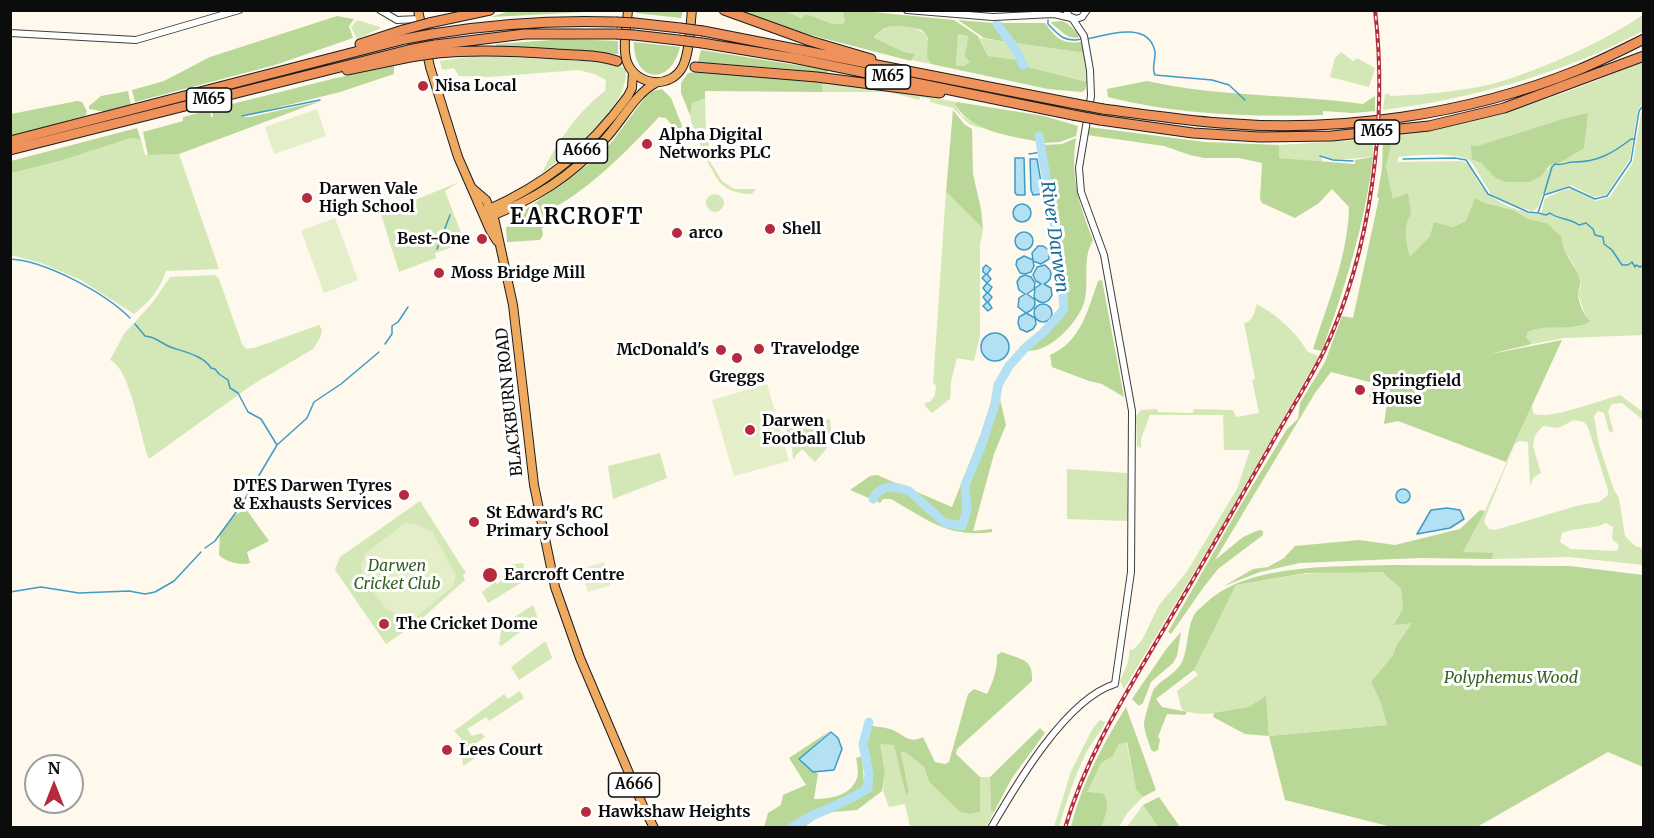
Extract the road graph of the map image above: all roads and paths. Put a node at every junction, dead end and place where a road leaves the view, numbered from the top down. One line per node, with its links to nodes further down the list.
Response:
1 (239, 10): 14 (street)
2 (380, 10): 12 (street)
3 (490, 10): 15 (highway, bridge)
4 (628, 10): 22 (highway, A666)
5 (692, 10): 23 (highway)
6 (724, 10): 24 (highway, M65)
7 (907, 10): 11 (street)
8 (1060, 10): 11 (street)
9 (1066, 10): 13 (street)
10 (1086, 13): 13 (street); 16 (street)
11 (1054, 14): 13 (street)
12 (418, 15): 29 (highway, BLACKBURN ROAD / A666)
13 (1072, 18): 16 (street)
14 (10, 33)
15 (404, 34): 24 (highway, M65, bridge); 27 (highway, M65)
16 (1084, 34): 34 (street)
17 (1644, 39): 24 (highway, M65, bridge)
18 (436, 49): 20 (highway, M65); 26 (highway, M65, bridge); 28 (highway, M65, bridge)
19 (1644, 56): 26 (highway, M65, bridge)
20 (617, 61): 22 (highway)
21 (695, 67): 23 (highway); 26 (highway, M65)
22 (631, 70): 25 (highway); 31 (highway, A666)
23 (679, 71): 25 (highway, A666)
24 (931, 76)
25 (656, 83): 30 (highway, A666)
26 (1017, 103)
27 (10, 141)
28 (10, 150)
29 (472, 188): 31 (highway, BLACKBURN ROAD / A666); 31 (highway, BLACKBURN ROAD / A666)
30 (516, 207): 31 (highway, A666); 32 (highway)
31 (487, 211): 32 (highway, BLACKBURN ROAD / A666)
32 (498, 238): 33 (highway, BLACKBURN ROAD / A666)
33 (654, 828)
34 (991, 828)

